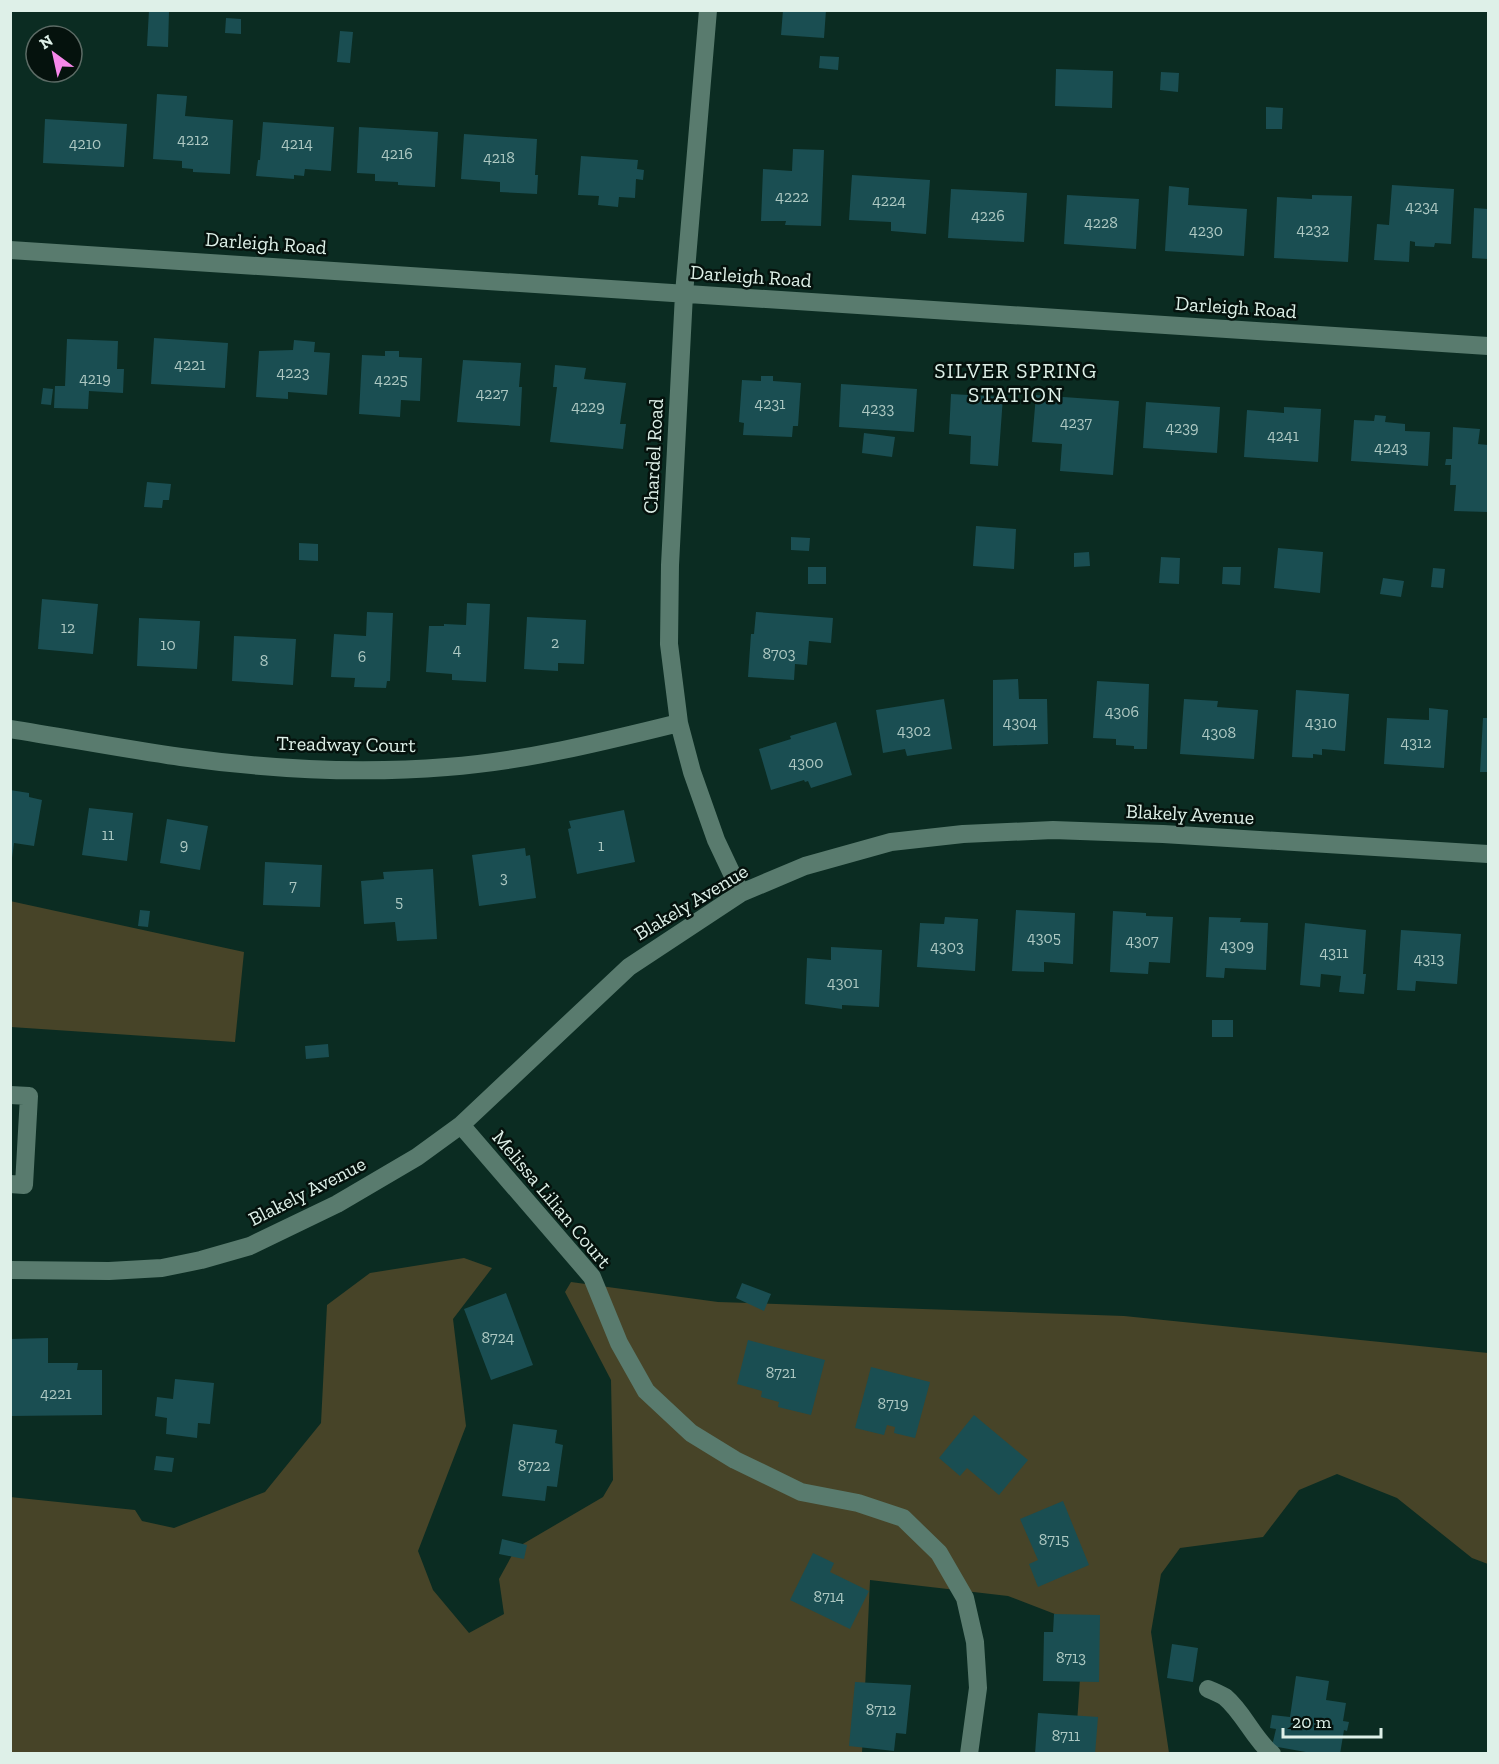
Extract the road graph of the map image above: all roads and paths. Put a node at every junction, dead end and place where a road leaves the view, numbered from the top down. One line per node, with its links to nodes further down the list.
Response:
1 (708, 10): 3 (street, Chardel Road)
2 (10, 250): 3 (street, Darleigh Road)
3 (684, 294): 4 (street, Darleigh Road); 5 (street, Chardel Road)
4 (1488, 346)
5 (679, 723): 6 (street, Treadway Court); 8 (street, Chardel Road)
6 (10, 729)
7 (1488, 854): 8 (street, Blakely Avenue)
8 (741, 893): 10 (street, Blakely Avenue)
9 (10, 1095): 11 (street)
10 (461, 1125): 12 (street, Blakely Avenue); 14 (street, Melissa Lilian Court)
11 (10, 1184)
12 (10, 1270)
13 (1208, 1689): 15 (street)
14 (969, 1754)
15 (1272, 1754)

